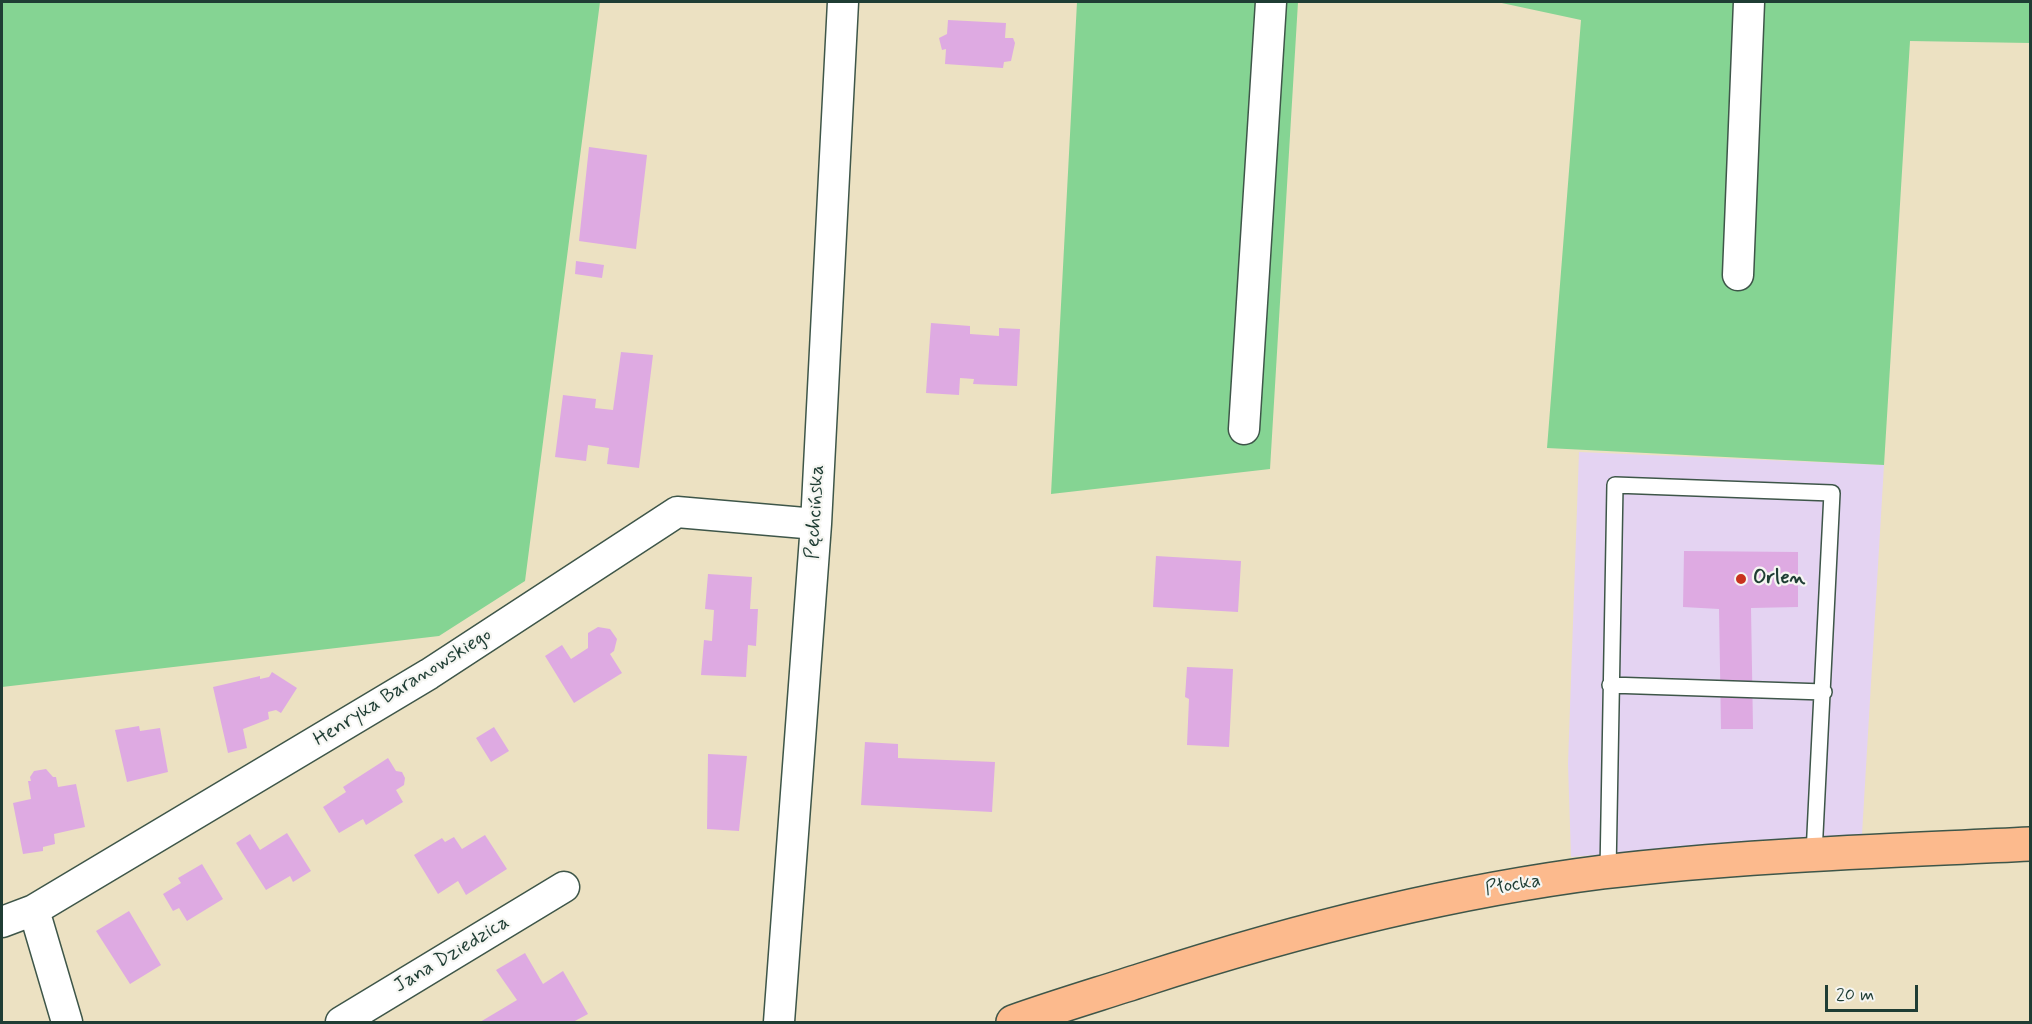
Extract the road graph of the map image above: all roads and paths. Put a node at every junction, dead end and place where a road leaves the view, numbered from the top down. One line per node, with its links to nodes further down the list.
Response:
1 (843, 2): 6 (street, Pęchcińska)
2 (1271, 2): 5 (street)
3 (1749, 2): 4 (street)
4 (1738, 275)
5 (1244, 429)
6 (816, 524): 13 (street, Henryka Baranowskiego); 17 (street, Pęchcińska)
7 (1610, 685): 8 (lane); 8 (lane); 11 (lane)
8 (1824, 692): 10 (lane)
9 (2031, 844): 10 (main road, Płocka)
10 (1814, 854): 11 (main road, Płocka)
11 (1608, 872): 18 (main road, Płocka)
12 (564, 887): 16 (street, Jana Dziedzica)
13 (34, 910): 14 (street, Henryka Baranowskiego); 15 (street)
14 (2, 922)
15 (67, 1023)
16 (341, 1023)
17 (779, 1023)
18 (1013, 1023)

